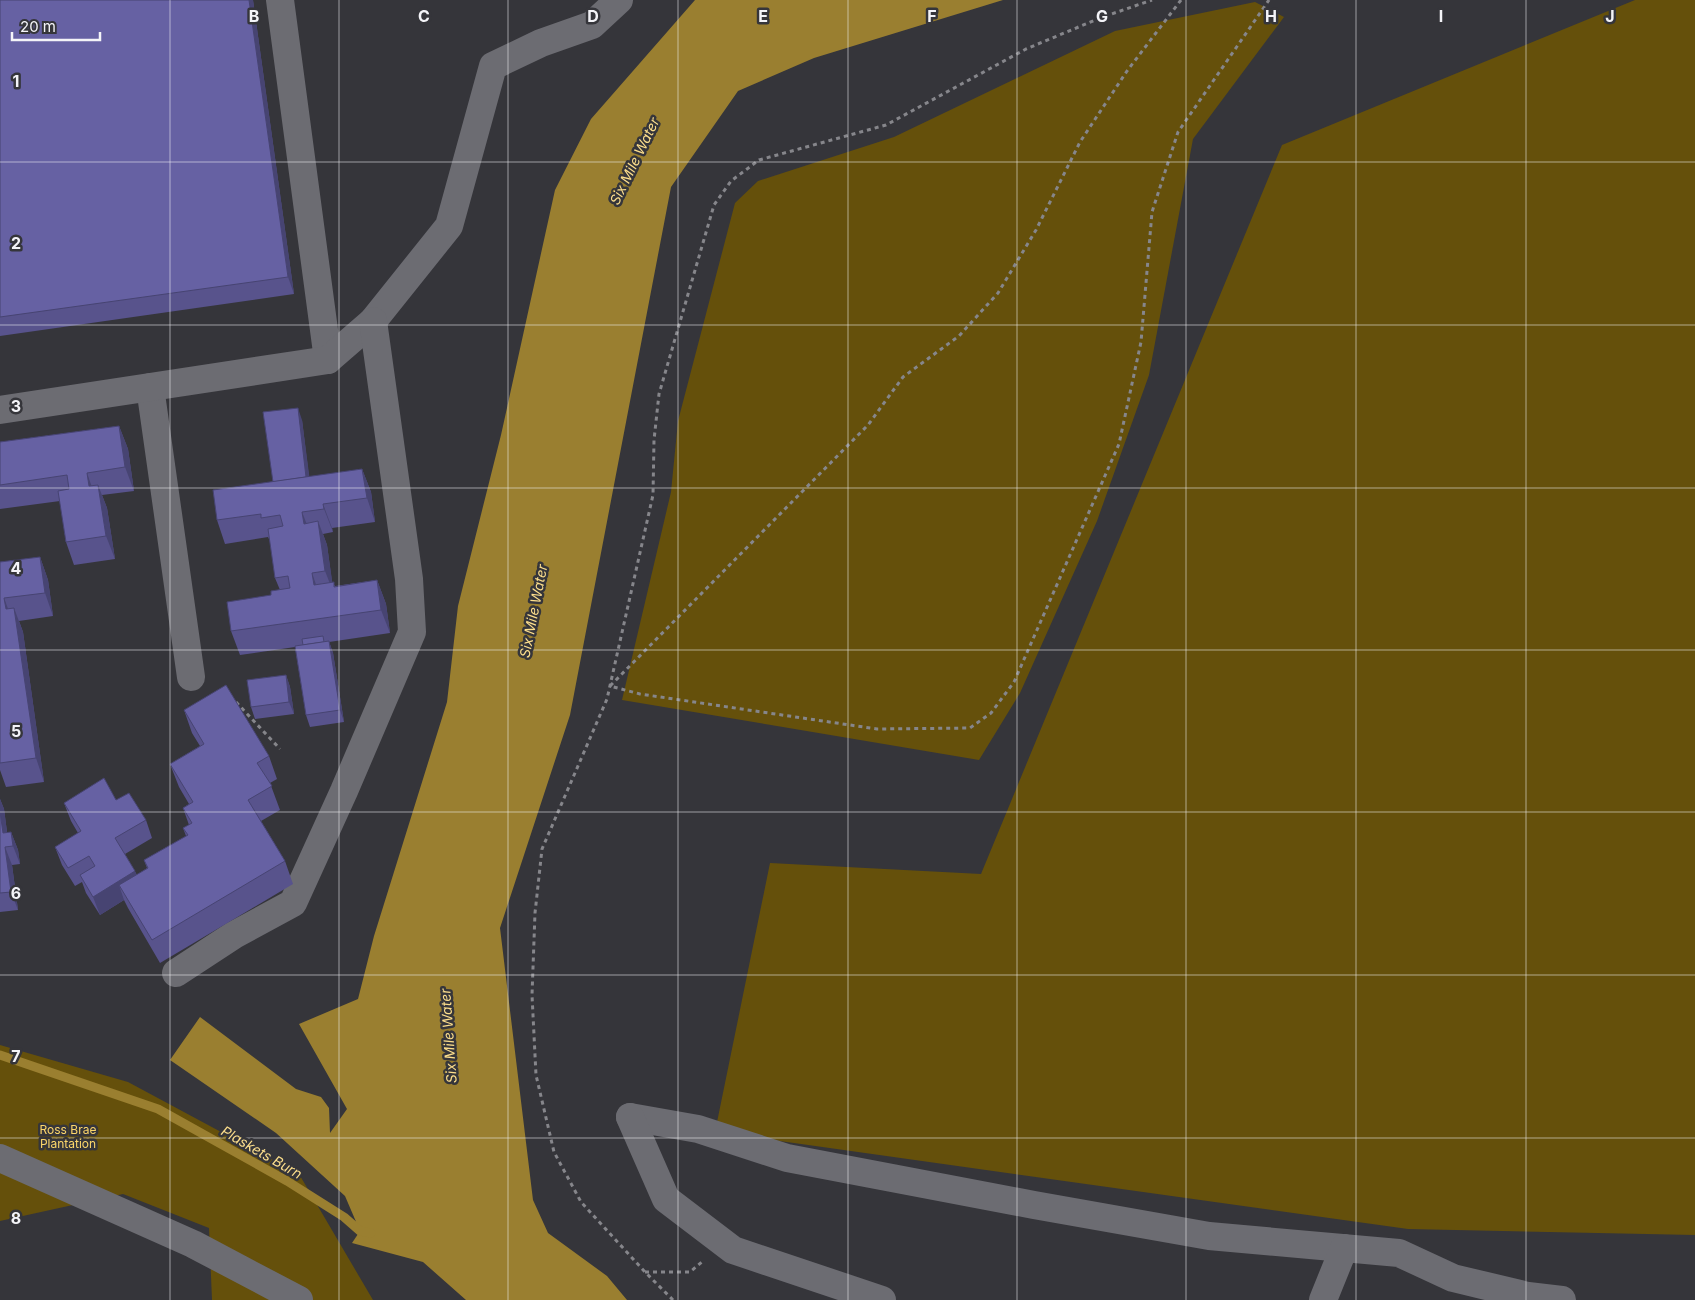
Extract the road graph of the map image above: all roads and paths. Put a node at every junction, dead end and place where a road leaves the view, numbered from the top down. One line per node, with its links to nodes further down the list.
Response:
1 (280, 0): 7 (lane)
2 (619, 0): 6 (lane)
3 (1152, 0): 11 (path)
4 (1181, 0): 11 (path)
5 (1269, 0): 11 (path)
6 (373, 321): 7 (lane); 14 (lane)
7 (328, 360): 8 (lane)
8 (150, 387): 9 (lane); 10 (lane)
9 (0, 410)
10 (191, 677)
11 (610, 686): 18 (path)
12 (229, 698): 13 (path)
13 (280, 748)
14 (176, 973)
15 (0, 1158): 19 (lane)
16 (722, 1242): 17 (lane); 18 (path); 21 (lane)
17 (1344, 1248): 22 (lane); 23 (lane)
18 (644, 1272): 20 (path)
19 (299, 1300)
20 (674, 1300)
21 (882, 1300)
22 (1323, 1300)
23 (1562, 1300)

